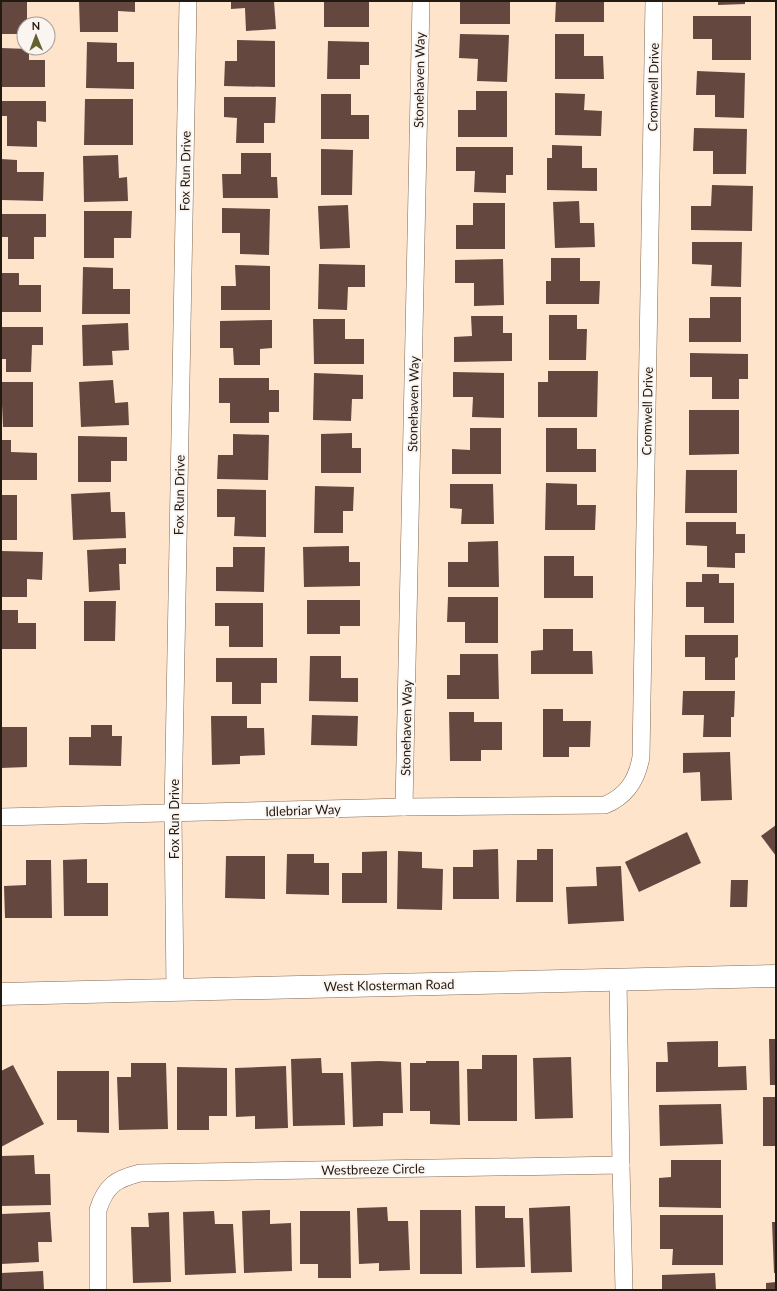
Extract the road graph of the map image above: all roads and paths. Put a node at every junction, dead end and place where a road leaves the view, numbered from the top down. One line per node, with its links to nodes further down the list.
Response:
1 (188, 1): 6 (street, Fox Run Drive)
2 (421, 1): 5 (street, Stonehaven Way)
3 (654, 1): 4 (street, Cromwell Drive)
4 (605, 805): 5 (street, Idlebriar Way)
5 (404, 808): 6 (street, Idlebriar Way)
6 (173, 814): 7 (street, Idlebriar Way); 10 (street, Fox Run Drive)
7 (1, 817)
8 (776, 976): 9 (street, West Klosterman Road)
9 (618, 980): 10 (street, West Klosterman Road); 12 (street)
10 (175, 990): 11 (street, West Klosterman Road)
11 (1, 994)
12 (621, 1165): 13 (street, Westbreeze Circle); 14 (street)
13 (98, 1290)
14 (624, 1290)

